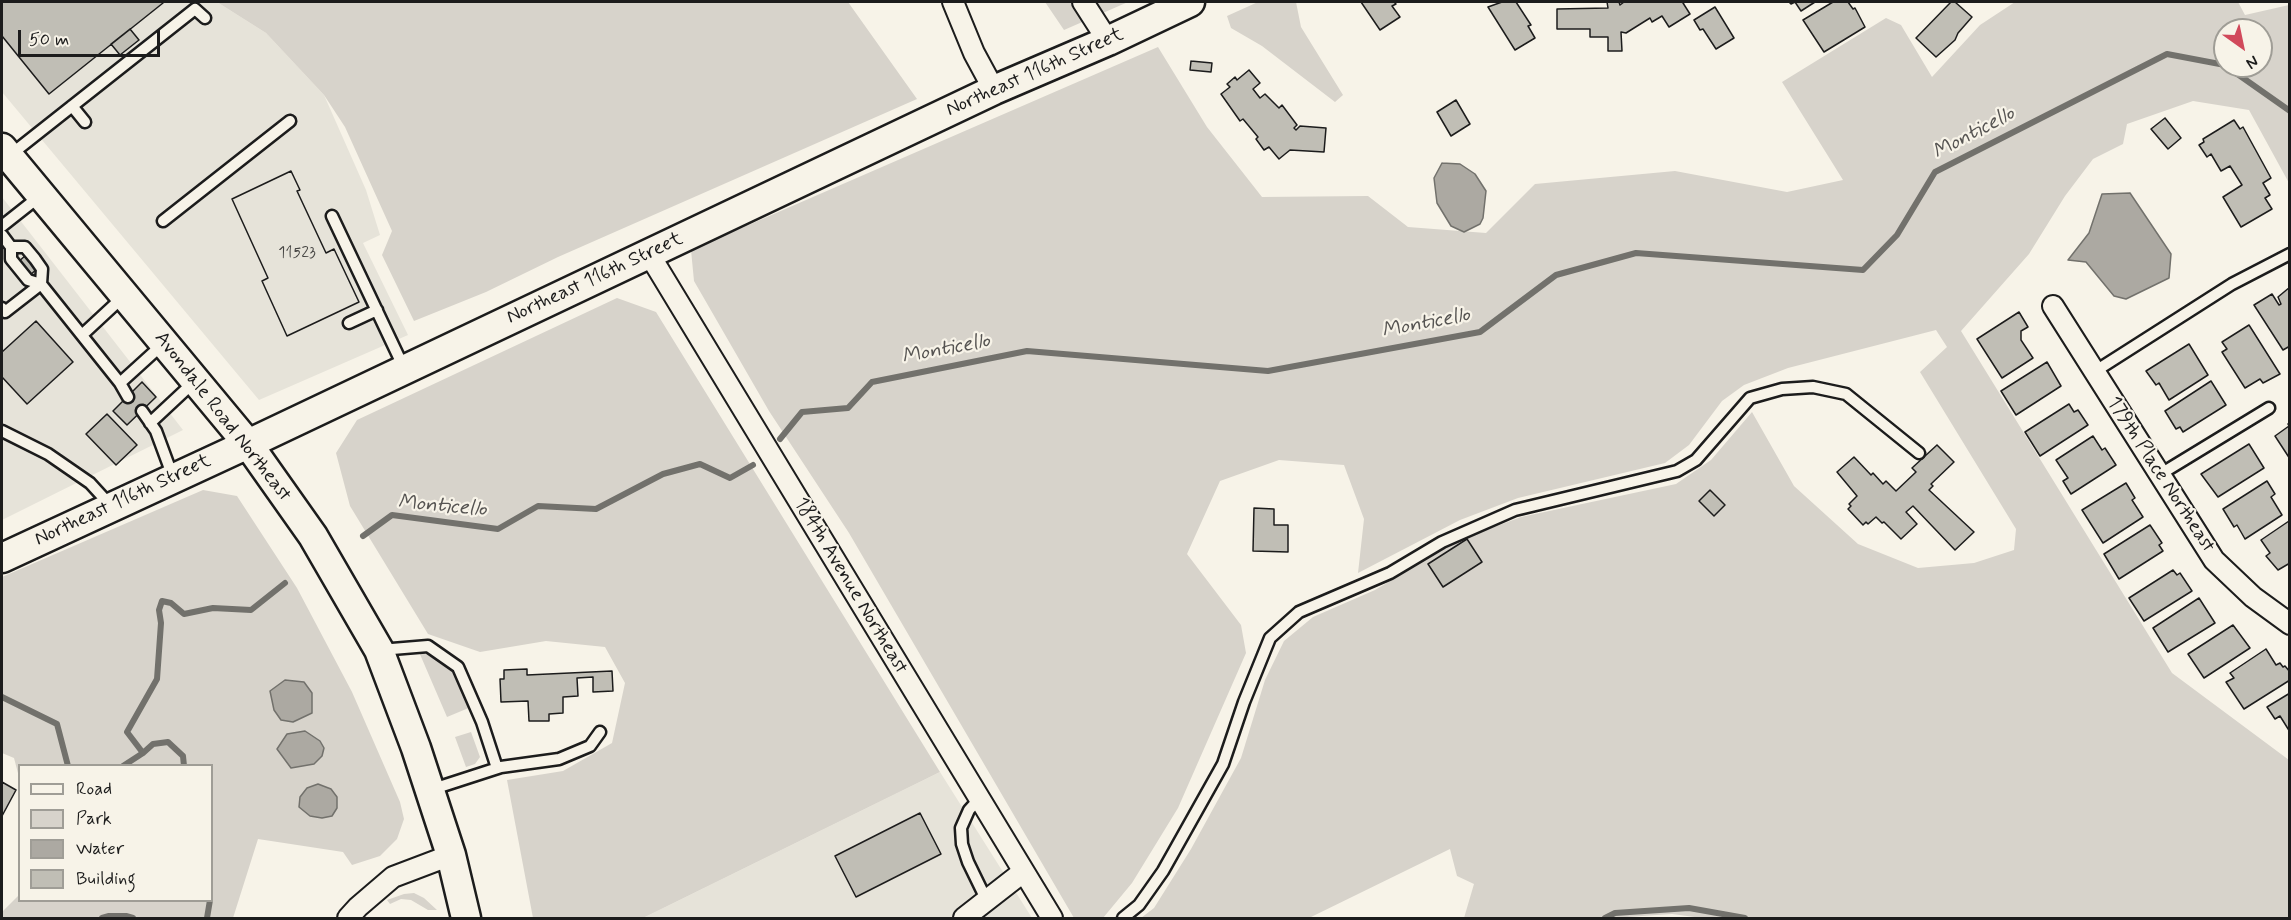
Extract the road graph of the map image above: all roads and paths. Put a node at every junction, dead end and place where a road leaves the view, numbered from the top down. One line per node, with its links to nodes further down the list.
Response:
1 (953, 2): 7 (street)
2 (1083, 2): 6 (street)
3 (1190, 2): 6 (street, Northeast 116th Street)
4 (191, 5): 5 (lane); 8 (lane)
5 (205, 18)
6 (1108, 40): 7 (street, Northeast 116th Street)
7 (994, 90): 18 (street, Northeast 116th Street)
8 (72, 106): 10 (lane); 11 (lane)
9 (290, 121): 14 (lane)
10 (85, 122)
11 (4, 156): 12 (street, Avondale Road Northeast)
12 (40, 195): 15 (lane); 21 (street, Avondale Road Northeast)
13 (332, 216): 24 (lane)
14 (163, 221)
15 (2, 226)
16 (2, 235): 17 (lane)
17 (11, 247): 20 (lane); 20 (lane)
18 (649, 254): 28 (street, Northeast 116th Street); 48 (street, 184th Avenue Northeast)
19 (2289, 254): 29 (lane)
20 (41, 284): 23 (lane); 26 (lane)
21 (124, 296): 26 (lane); 27 (street, Avondale Road Northeast)
22 (2052, 306): 29 (street, 179th Place Northeast)
23 (2, 308)
24 (377, 310): 25 (lane); 28 (lane)
25 (349, 323)
26 (82, 335): 31 (lane)
27 (164, 343): 30 (street, Avondale Road Northeast); 31 (lane)
28 (404, 368): 37 (street, Northeast 116th Street)
29 (2094, 372): 39 (street, 179th Place Northeast)
30 (195, 381): 35 (lane); 37 (street, Avondale Road Northeast)
31 (120, 383): 32 (lane)
32 (128, 397)
33 (2269, 408): 39 (lane)
34 (142, 411): 35 (lane)
35 (150, 423): 40 (lane)
36 (2, 432): 41 (lane)
37 (248, 444): 40 (street, Northeast 116th Street); 44 (street, Avondale Road Northeast)
38 (1919, 453): 56 (lane)
39 (2159, 475): 43 (street, 179th Place Northeast)
40 (173, 477): 41 (street, Northeast 116th Street)
41 (111, 506): 42 (street, Northeast 116th Street)
42 (2, 558)
43 (2289, 624)
44 (380, 650): 46 (lane); 47 (street, Avondale Road Northeast)
45 (600, 732): 46 (lane)
46 (497, 768): 47 (lane)
47 (430, 790): 49 (street, Avondale Road Northeast)
48 (979, 799): 50 (street, 184th Avenue Northeast); 51 (lane)
49 (451, 855): 52 (street); 53 (street, Avondale Road Northeast)
50 (1023, 872): 51 (street); 55 (street, 184th Avenue Northeast)
51 (987, 901): 54 (street)
52 (348, 918)
53 (466, 918)
54 (964, 918)
55 (1052, 918)
56 (1123, 918)

